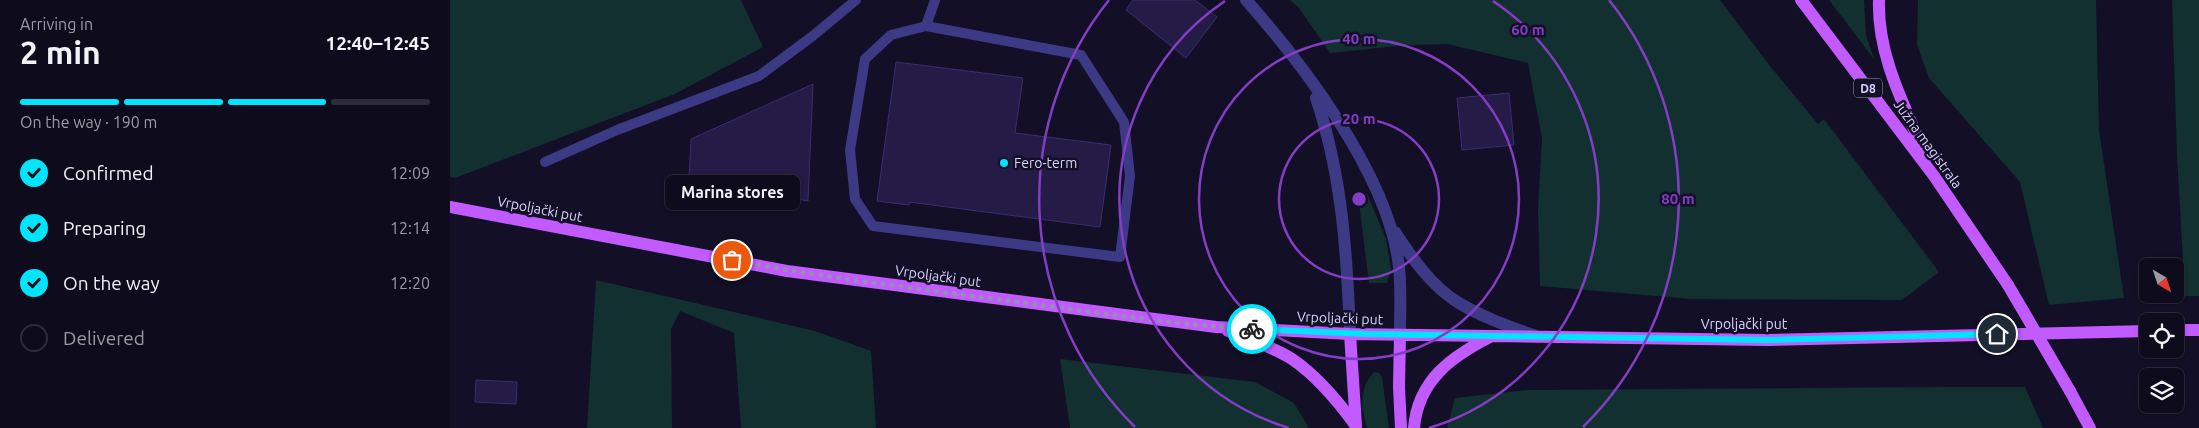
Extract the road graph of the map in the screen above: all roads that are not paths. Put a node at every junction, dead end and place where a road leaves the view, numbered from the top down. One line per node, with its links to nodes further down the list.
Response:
1 (856, 0): 8 (lane)
2 (935, 0): 6 (lane)
3 (1246, 0): 7 (street)
4 (1801, 0): 9 (main road, Južna magistrala / D8)
5 (1879, 0): 9 (main road)
6 (926, 26): 6 (lane)
7 (1312, 84): 11 (street); 16 (street)
8 (545, 162)
9 (1934, 176): 23 (main road, Južna magistrala / D8, bridge)
10 (450, 207): 12 (main road, Vrpoljački put)
11 (1389, 224): 17 (street); 19 (street)
12 (1216, 327): 16 (main road, Vrpoljački put); 20 (main road)
13 (2184, 330): 14 (main road)
14 (2199, 330)
15 (2139, 331): 19 (main road, Vrpoljački put)
16 (1350, 334): 17 (main road, Vrpoljački put); 20 (main road)
17 (1400, 335): 18 (main road, Vrpoljački put); 21 (main road)
18 (1494, 335): 19 (main road, Vrpoljački put); 22 (main road)
19 (1533, 335)
20 (1356, 427)
21 (1401, 428)
22 (1414, 428)
23 (2090, 428)

